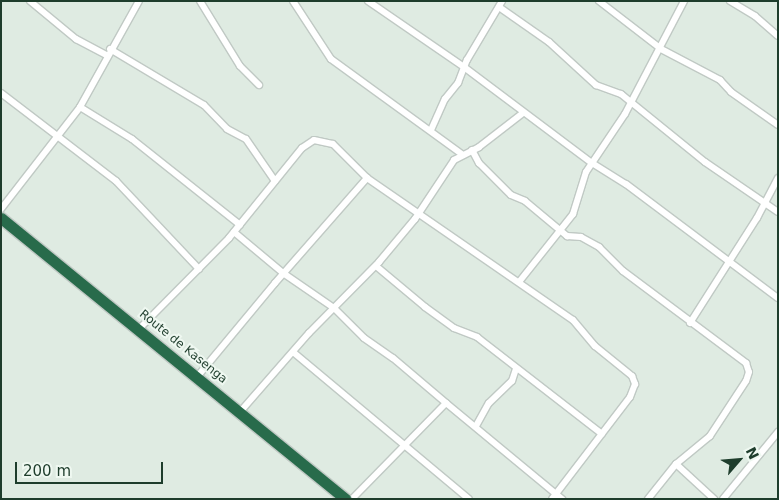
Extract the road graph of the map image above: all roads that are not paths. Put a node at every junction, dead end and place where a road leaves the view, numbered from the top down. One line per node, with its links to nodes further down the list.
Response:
1 (30, 1): 12 (street)
2 (139, 1): 12 (street)
3 (200, 1): 14 (street)
4 (293, 1): 20 (street)
5 (368, 1): 13 (street)
6 (599, 1): 11 (street)
7 (684, 1): 11 (street)
8 (730, 1): 10 (street)
9 (500, 4): 13 (street); 16 (street)
10 (778, 36)
11 (661, 49): 16 (street); 19 (street)
12 (108, 52): 17 (street); 27 (street)
13 (464, 67): 18 (street); 20 (street)
14 (259, 85)
15 (1, 94): 21 (street)
16 (630, 101): 24 (street); 28 (street)
17 (80, 107): 21 (street); 33 (street)
18 (523, 113): 22 (street); 24 (street)
19 (778, 125)
20 (431, 130): 23 (street)
21 (59, 138): 29 (street); 38 (street)
22 (472, 150): 23 (street); 35 (street)
23 (463, 155): 31 (street)
24 (592, 163): 35 (street); 36 (street)
25 (367, 178): 27 (street); 31 (street); 39 (street)
26 (778, 178): 28 (street)
27 (275, 181): 33 (street)
28 (764, 203): 30 (street); 36 (street)
29 (1, 209)
30 (778, 212)
31 (418, 213): 37 (street); 40 (street)
32 (1, 218): 44 (highway, Route de Kasenga)
33 (240, 225): 34 (street)
34 (234, 232): 38 (street); 39 (street)
35 (560, 232): 40 (street); 43 (street)
36 (728, 263): 41 (street); 43 (street)
37 (376, 266): 42 (street); 46 (street)
38 (199, 269): 44 (street)
39 (283, 273): 42 (street); 47 (street)
40 (519, 282): 52 (street)
41 (778, 298)
42 (334, 308): 45 (street); 48 (street)
43 (690, 323): 54 (street)
44 (140, 329): 47 (highway, Route de Kasenga)
45 (293, 352): 49 (street); 53 (street)
46 (516, 369): 50 (street); 52 (street)
47 (197, 377): 49 (highway, Route de Kasenga)
48 (446, 403): 50 (street); 53 (street)
49 (240, 412): 56 (highway, Route de Kasenga)
50 (476, 426): 55 (street)
51 (778, 432): 62 (street)
52 (602, 434): 55 (street)
53 (402, 445): 57 (street); 58 (street)
54 (676, 464): 60 (street); 61 (street)
55 (554, 496): 59 (street)
56 (346, 499)
57 (352, 499)
58 (469, 499)
59 (562, 499)
60 (648, 499)
61 (714, 499)
62 (723, 499)

